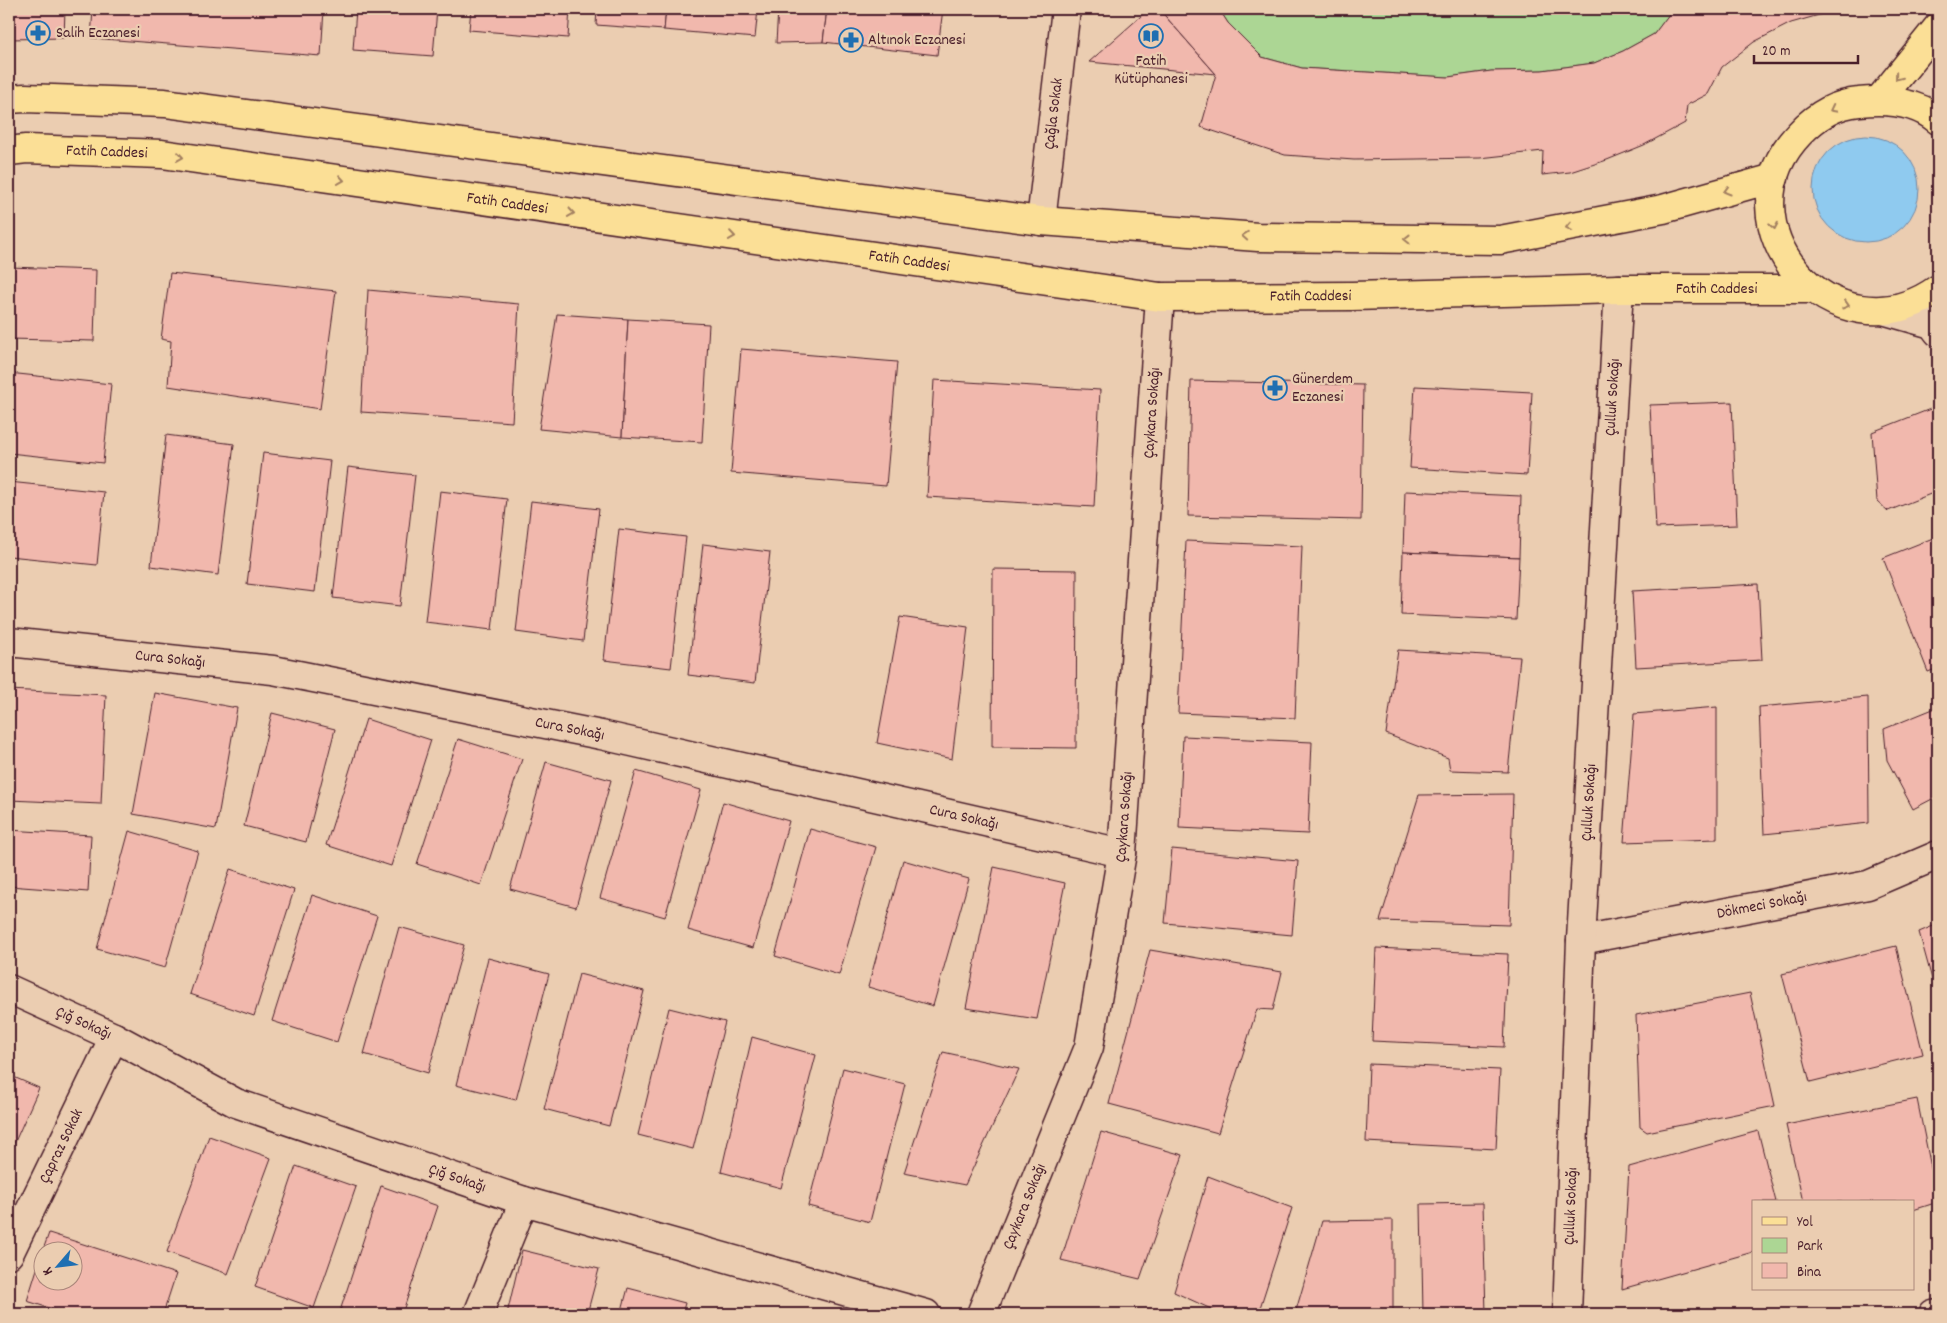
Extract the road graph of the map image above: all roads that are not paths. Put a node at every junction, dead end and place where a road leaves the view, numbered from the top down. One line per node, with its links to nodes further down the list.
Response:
1 (1066, 9): 8 (street, Çağla Sokak)
2 (1938, 27): 4 (main road, one-way to 4)
3 (9, 99): 8 (main road)
4 (1880, 99): 5 (main road); 7 (main road, one-way to 7)
5 (1938, 120)
6 (9, 151): 12 (main road, Fatih Caddesi, one-way to 12)
7 (1774, 178): 8 (main road, one-way to 8); 10 (main road, one-way to 10)
8 (1041, 221)
9 (1619, 289): 10 (main road, Fatih Caddesi); 12 (main road, Fatih Caddesi); 18 (street, Çulluk Sokağı)
10 (1813, 289): 13 (main road, one-way to 13)
11 (1938, 289): 13 (main road)
12 (1160, 297): 16 (street, Çaykara Sokağı)
13 (1883, 310): 14 (street)
14 (1938, 332)
15 (9, 642): 16 (street, Cura Sokağı)
16 (1122, 853): 26 (street, Çaykara Sokağı)
17 (1938, 855): 18 (street, Dökmeci Sokağı)
18 (1581, 940): 27 (street, Çulluk Sokağı)
19 (9, 989): 20 (street, Çığ Sokağı)
20 (114, 1037): 21 (street, Çığ Sokağı); 22 (street, Çapraz Sokak)
21 (524, 1201): 24 (street); 25 (street, Çığ Sokağı)
22 (9, 1254)
23 (1938, 1313): 28 (street)
24 (478, 1314)
25 (926, 1314)
26 (981, 1314)
27 (1567, 1314)
28 (1933, 1314)

